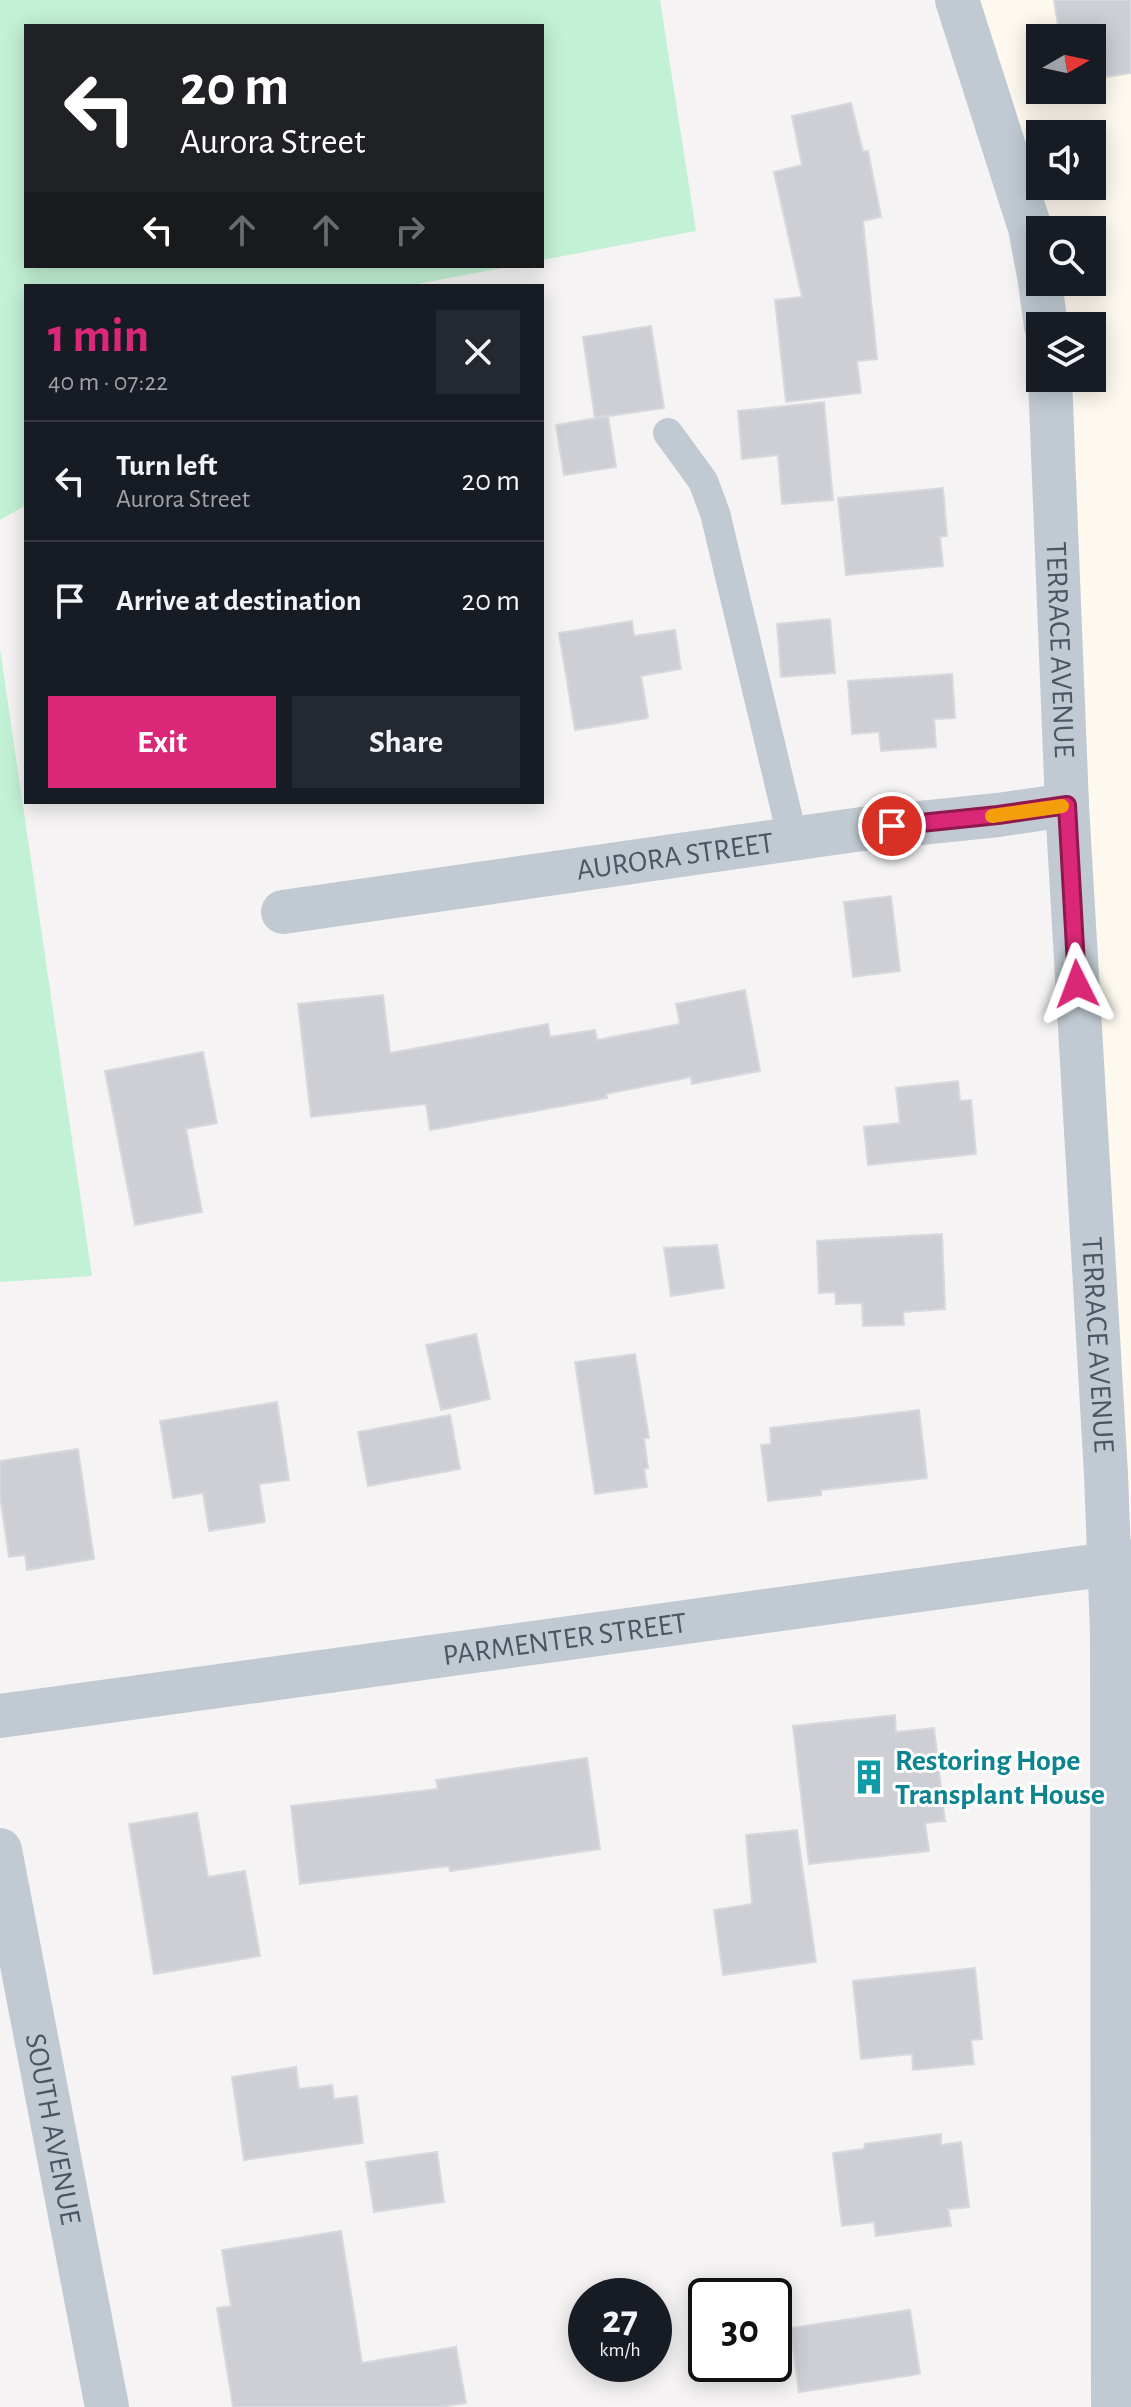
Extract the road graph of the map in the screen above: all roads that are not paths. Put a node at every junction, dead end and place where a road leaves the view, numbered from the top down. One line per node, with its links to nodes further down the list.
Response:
1 (957, 0): 2 (street)
2 (1026, 216)
3 (1051, 392): 5 (street, TERRACE AVENUE)
4 (668, 433): 6 (lane)
5 (1067, 805): 6 (street, AURORA STREET); 8 (street, TERRACE AVENUE)
6 (793, 840): 7 (street, AURORA STREET)
7 (283, 912)
8 (1120, 1562): 9 (street, PARMENTER STREET); 12 (street, TERRACE AVENUE)
9 (0, 1716)
10 (0, 1850): 11 (street, SOUTH AVENUE)
11 (107, 2407)
12 (1113, 2407)

